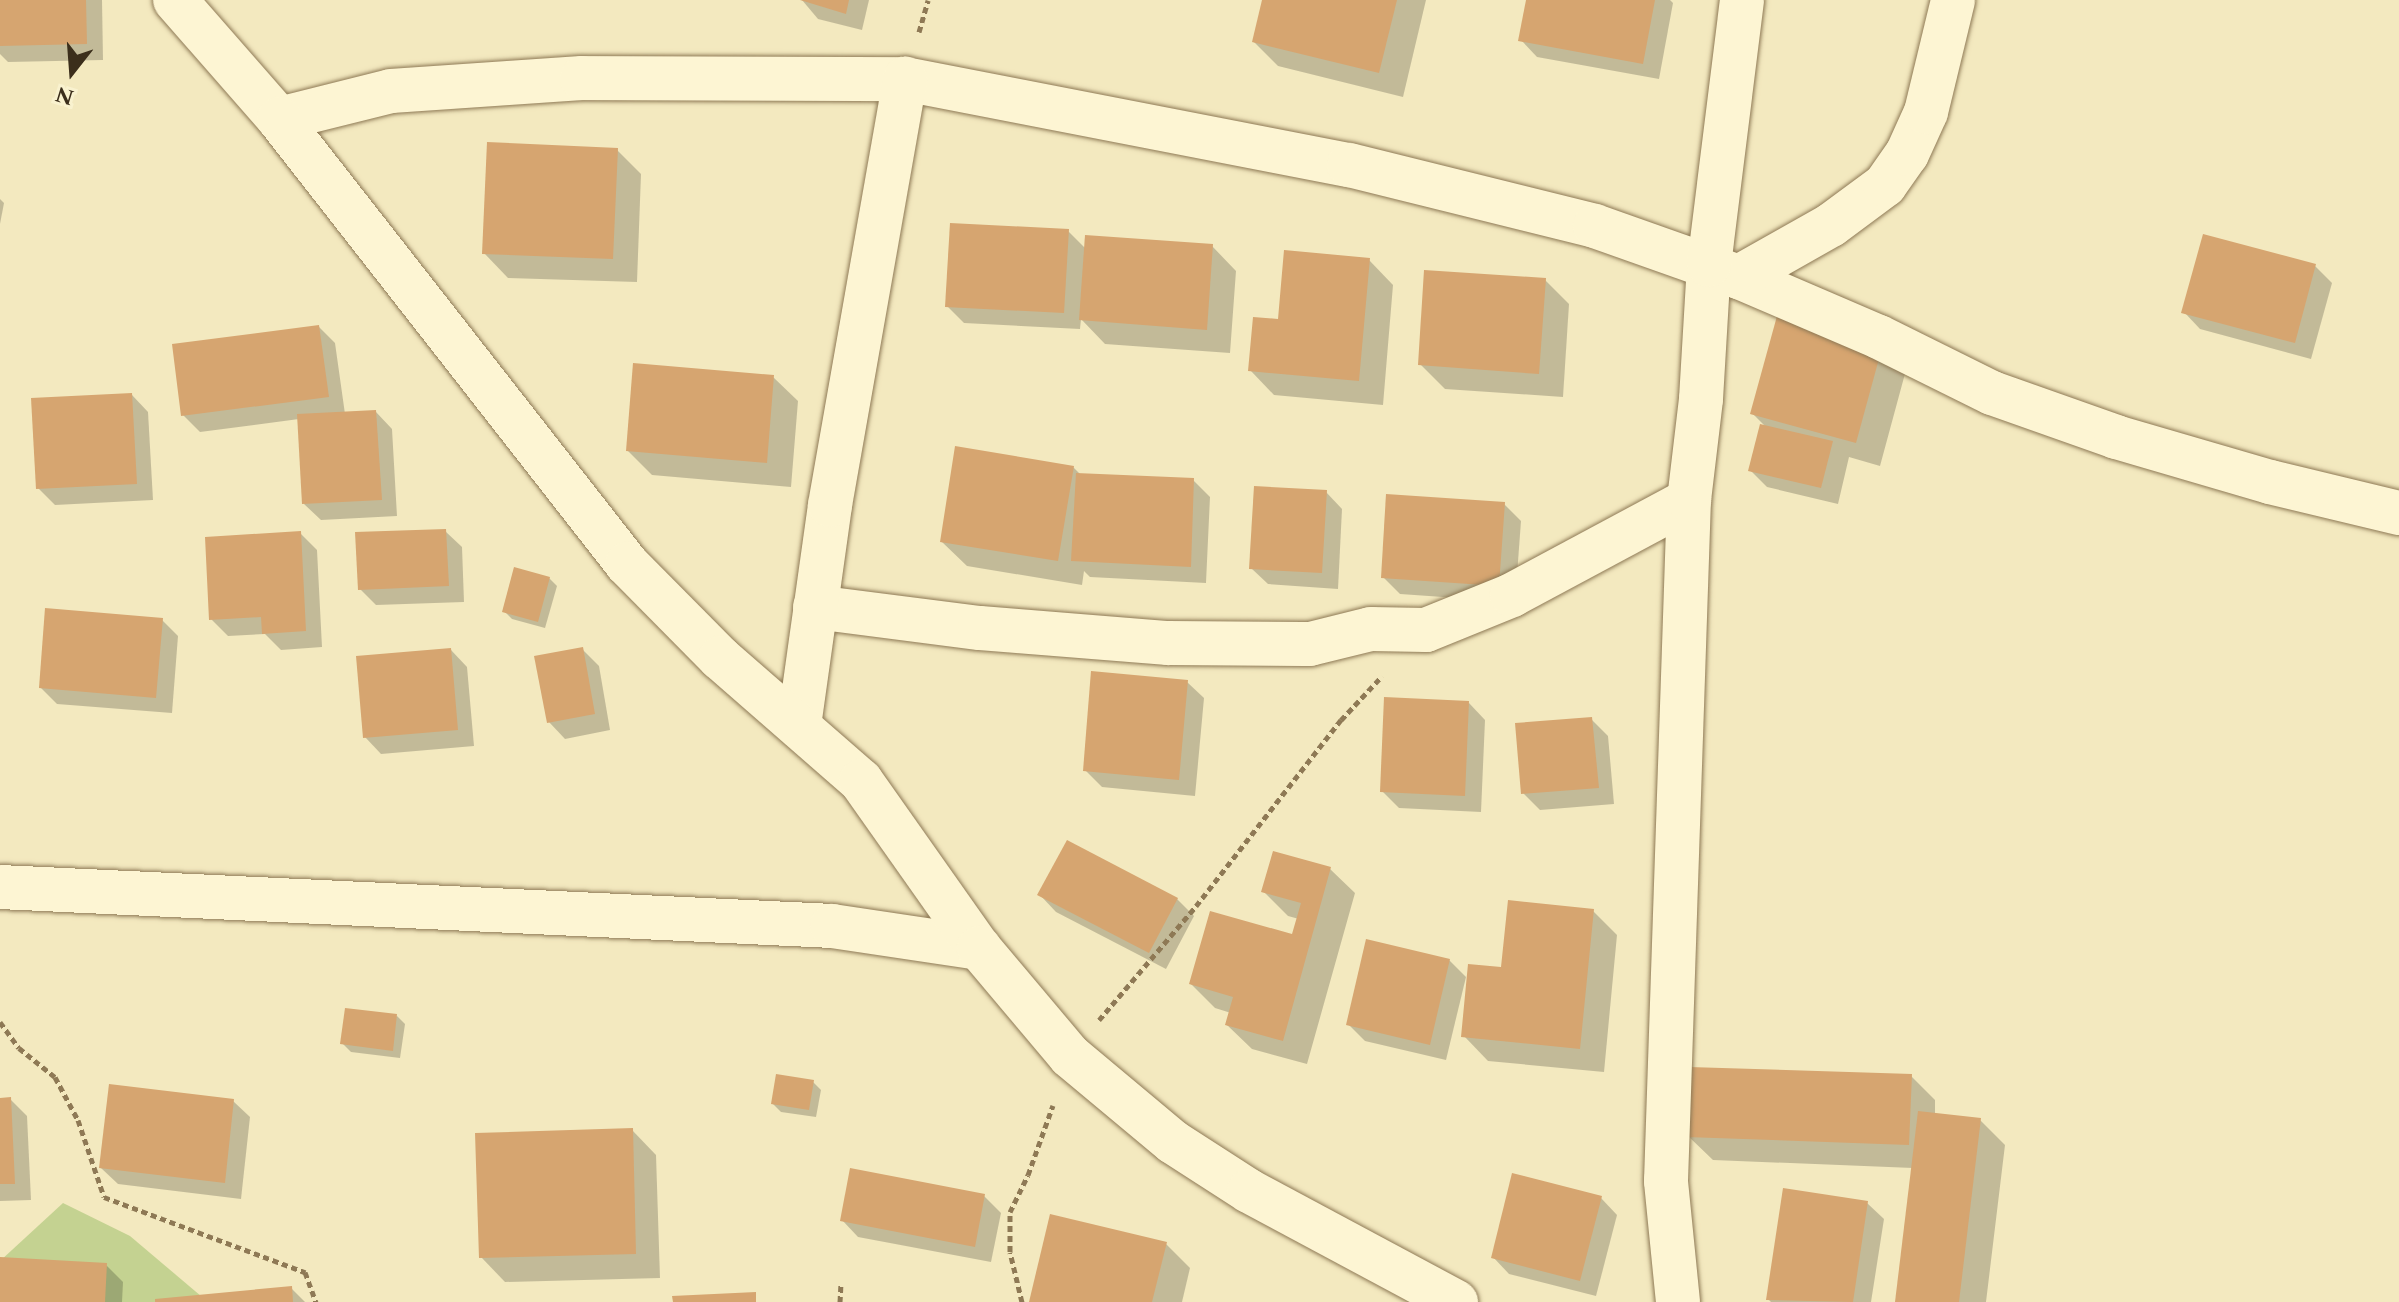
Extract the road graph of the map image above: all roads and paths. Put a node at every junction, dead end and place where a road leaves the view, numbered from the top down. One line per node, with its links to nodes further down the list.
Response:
1 (175, 0): 5 (street)
2 (1742, 0): 6 (street)
3 (1953, 0): 6 (street)
4 (905, 79): 5 (street); 6 (street); 9 (street)
5 (279, 119): 11 (street)
6 (1724, 271): 7 (street); 8 (street)
7 (1689, 500): 10 (street); 21 (street)
8 (2399, 513)
9 (815, 607): 10 (street); 11 (street)
10 (1426, 630): 15 (path)
11 (799, 726): 13 (street)
12 (0, 887): 13 (street)
13 (979, 948): 15 (street)
14 (0, 1022): 17 (path)
15 (1070, 1056): 19 (path); 20 (street)
16 (841, 1283): 18 (path)
17 (316, 1302)
18 (840, 1302)
19 (1022, 1302)
20 (1456, 1302)
21 (1678, 1302)

